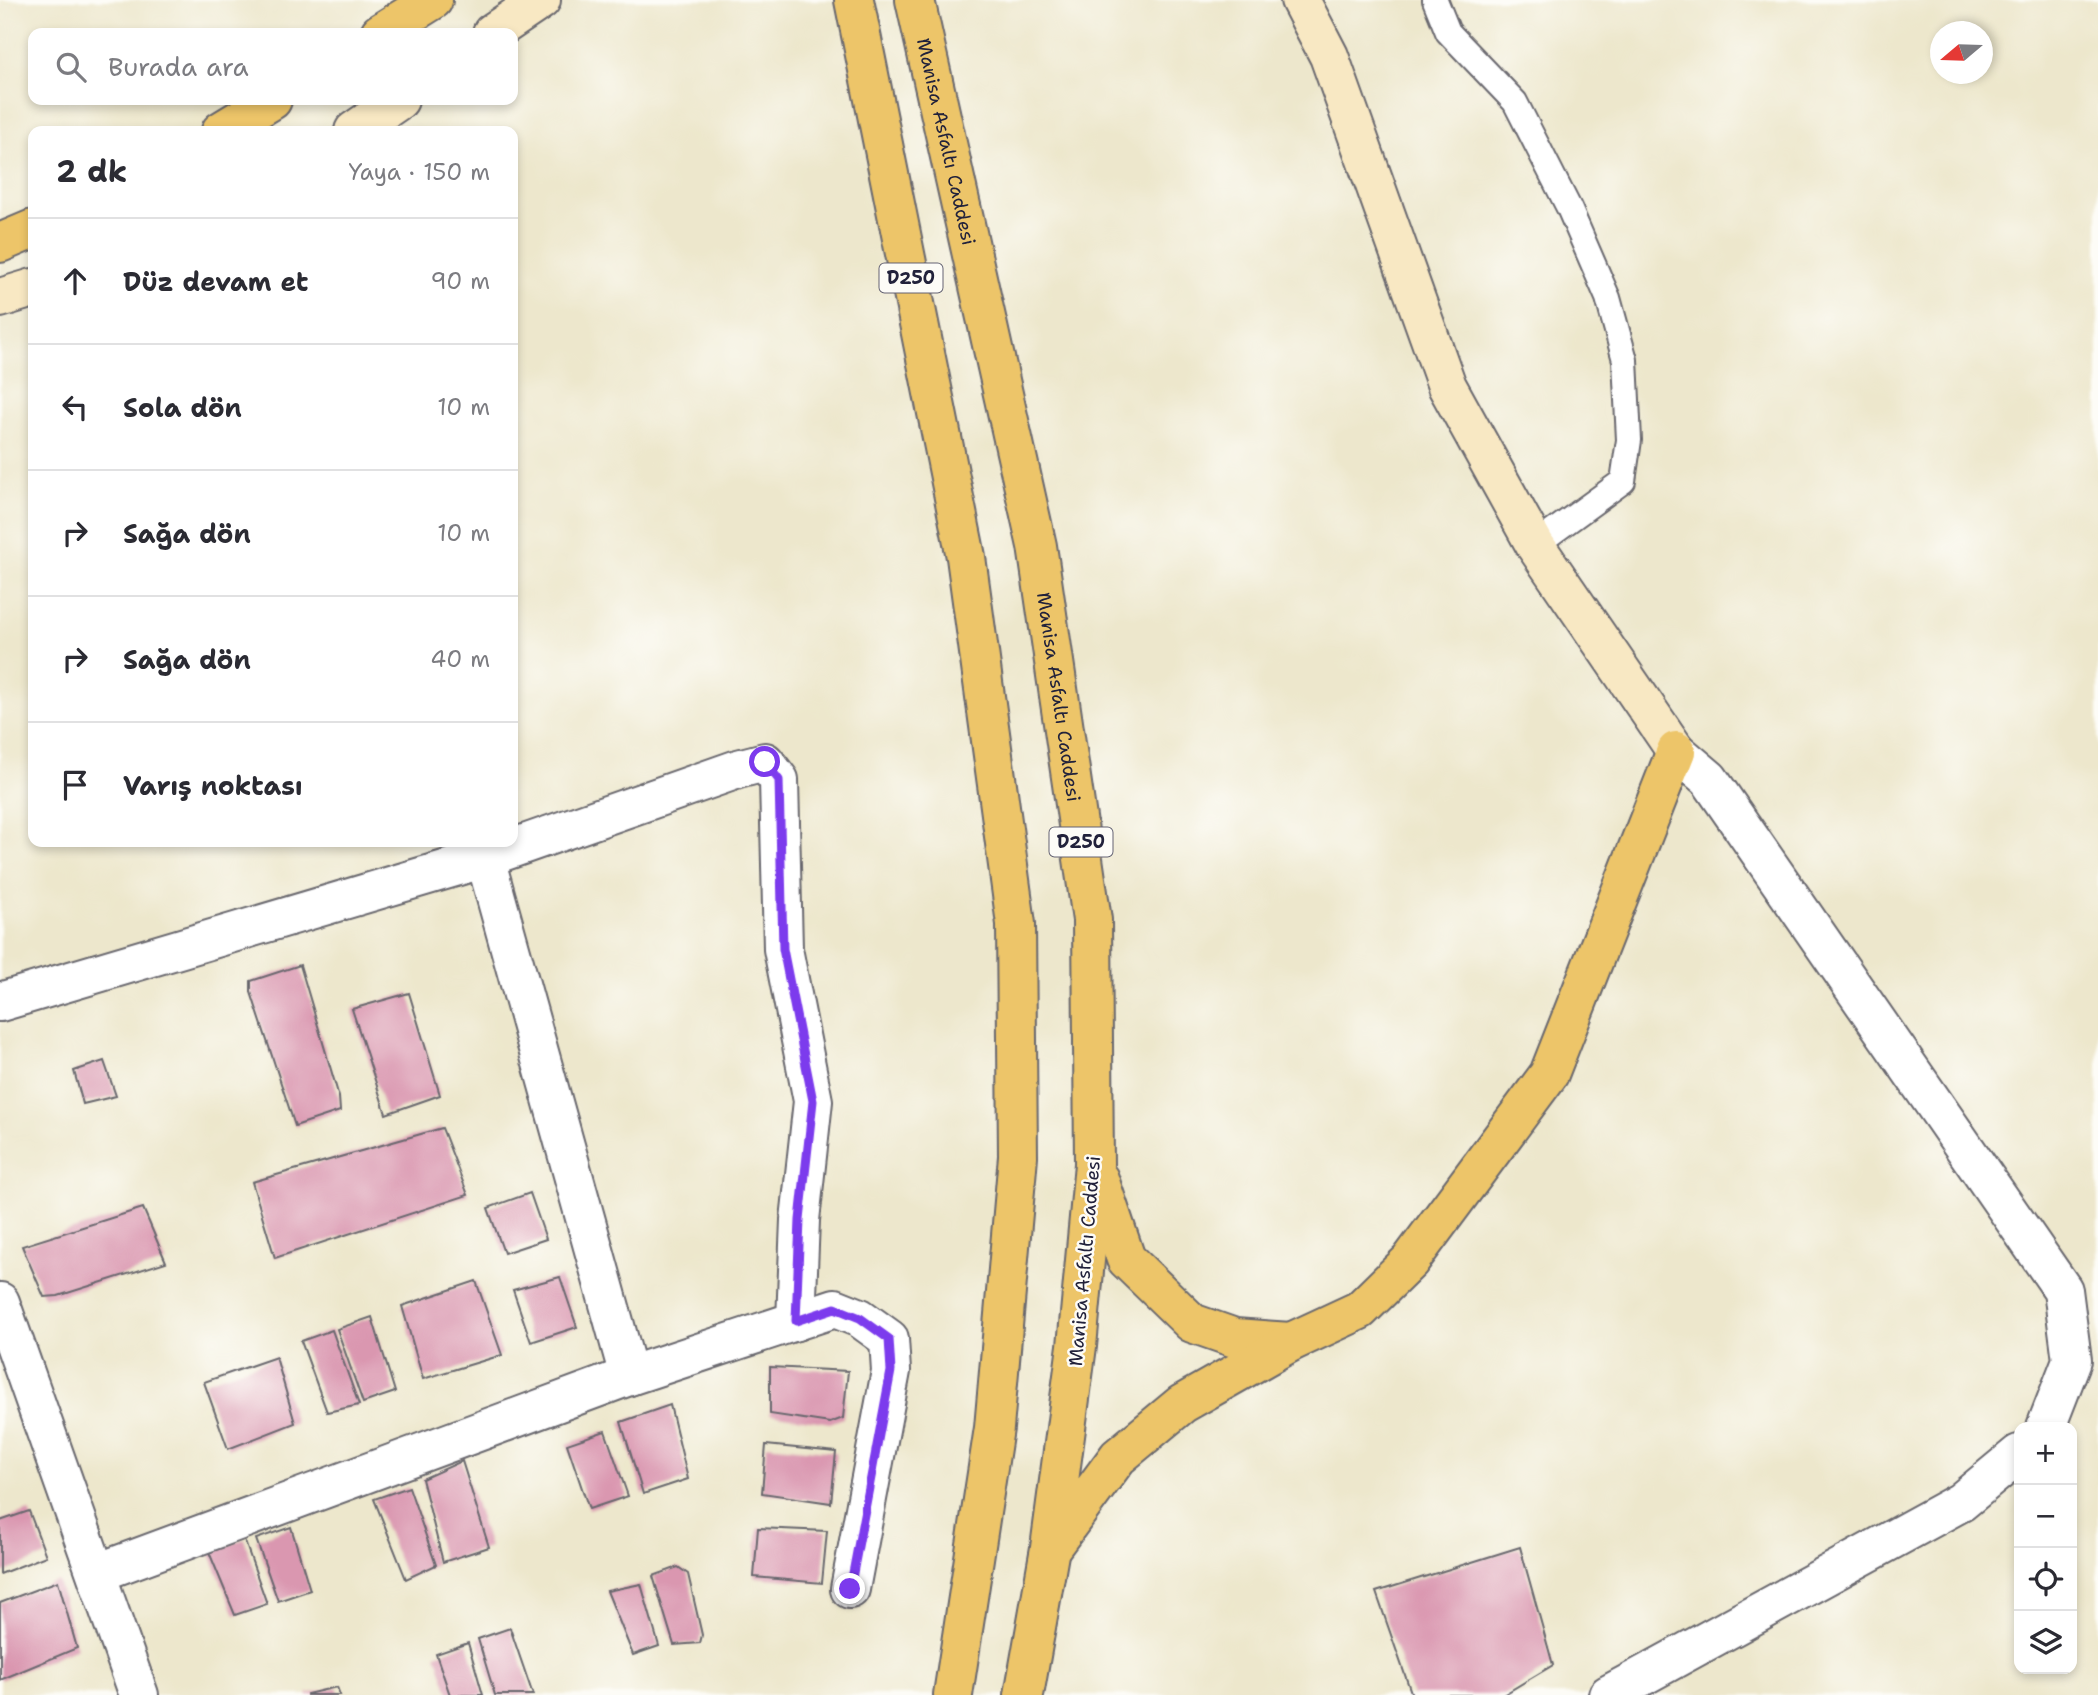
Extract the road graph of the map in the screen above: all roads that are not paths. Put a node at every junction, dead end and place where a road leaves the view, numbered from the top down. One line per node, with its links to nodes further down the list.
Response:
1 (433, 0): 7 (highway)
2 (541, 0): 8 (main road)
3 (854, 0): 35 (highway, D250)
4 (915, 0): 23 (highway, Manisa Asfaltı Caddesi / D250)
5 (1300, 0): 17 (main road)
6 (1435, 0): 17 (lane)
7 (388, 28)
8 (499, 28)
9 (264, 105): 11 (highway)
10 (391, 105): 12 (main road)
11 (228, 126)
12 (361, 126)
13 (28, 231): 14 (highway)
14 (0, 243)
15 (28, 290): 16 (main road)
16 (0, 298)
17 (1535, 545): 18 (main road)
18 (1676, 751): 26 (highway); 27 (street)
19 (518, 846): 25 (street)
20 (516, 847): 21 (street)
21 (485, 858): 22 (street); 28 (street)
22 (0, 1002)
23 (1094, 1164): 26 (highway); 31 (highway, Manisa Asfaltı Caddesi / D250)
24 (0, 1302): 32 (street)
25 (796, 1321): 28 (street); 33 (street)
26 (1290, 1342): 31 (highway)
27 (2085, 1354): 29 (street)
28 (629, 1377): 32 (street)
29 (2049, 1422)
30 (2014, 1458): 37 (street)
31 (1051, 1548): 36 (highway, Manisa Asfaltı Caddesi / D250)
32 (97, 1573): 34 (street)
33 (850, 1589)
34 (139, 1695)
35 (953, 1695)
36 (1024, 1695)
37 (1608, 1695)

